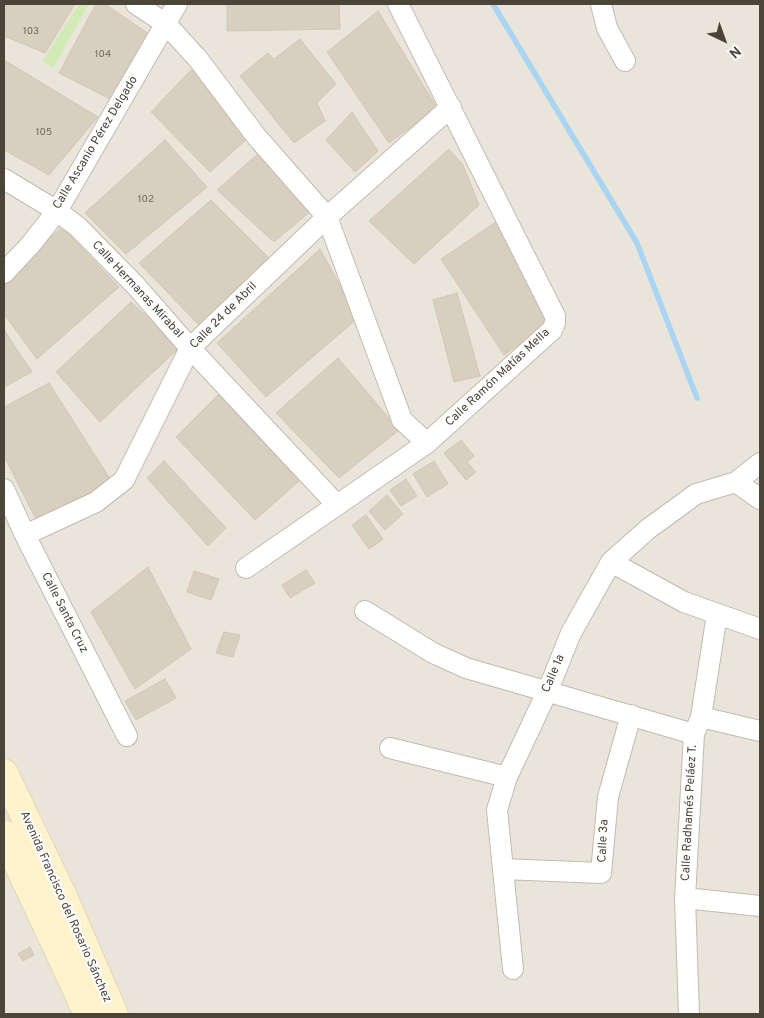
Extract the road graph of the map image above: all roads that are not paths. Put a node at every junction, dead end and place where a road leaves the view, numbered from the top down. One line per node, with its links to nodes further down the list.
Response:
1 (136, 4): 5 (street)
2 (176, 4): 5 (street, Calle Ascanio Pérez Delgado)
3 (398, 4): 7 (street, Calle Ramón Matías Mella)
4 (601, 4): 6 (street)
5 (166, 24): 9 (street, Calle Ascanio Pérez Delgado); 10 (street)
6 (625, 61)
7 (451, 107): 10 (street, Calle 24 de Abril); 13 (street, Calle Ramón Matías Mella)
8 (4, 179): 9 (street, Calle Hermanas Mirabal)
9 (56, 211): 11 (street, Calle Ascanio Pérez Delgado); 12 (street, Calle Hermanas Mirabal)
10 (327, 217): 12 (street, Calle 24 de Abril); 13 (street)
11 (4, 273)
12 (190, 348): 18 (street, Calle Hermanas Mirabal); 19 (street, Calle 24 de Abril)
13 (427, 443): 18 (street, Calle Ramón Matías Mella)
14 (760, 463): 15 (street, Calle 1a)
15 (736, 482): 17 (street); 20 (street, Calle 1a)
16 (4, 490): 19 (street, Calle Santa Cruz)
17 (760, 499)
18 (337, 505): 21 (street, Calle Ramón Matías Mella)
19 (24, 535): 29 (street, Calle Santa Cruz)
20 (611, 562): 23 (street); 25 (street, Calle 1a)
21 (246, 568)
22 (365, 612): 25 (street)
23 (717, 614): 24 (street); 27 (street, Calle Radhamés Peláez T.)
24 (760, 629)
25 (548, 690): 26 (street); 32 (street, Calle 1a)
26 (631, 715): 27 (street); 34 (street, Calle 3a)
27 (697, 726): 28 (street); 35 (street, Calle Radhamés Peláez T.)
28 (760, 731)
29 (127, 736)
30 (390, 748): 32 (street)
31 (4, 773): 39 (main road, Avenida Francisco del Rosario Sánchez)
32 (507, 777): 34 (street, Calle 1a)
33 (4, 834): 38 (main road, Avenida Francisco del Rosario Sánchez)
34 (503, 869): 37 (street, Calle 1a)
35 (685, 898): 36 (street); 40 (street, Calle Radhamés Peláez T.)
36 (760, 906)
37 (513, 969)
38 (88, 1014)
39 (114, 1014)
40 (689, 1014)

